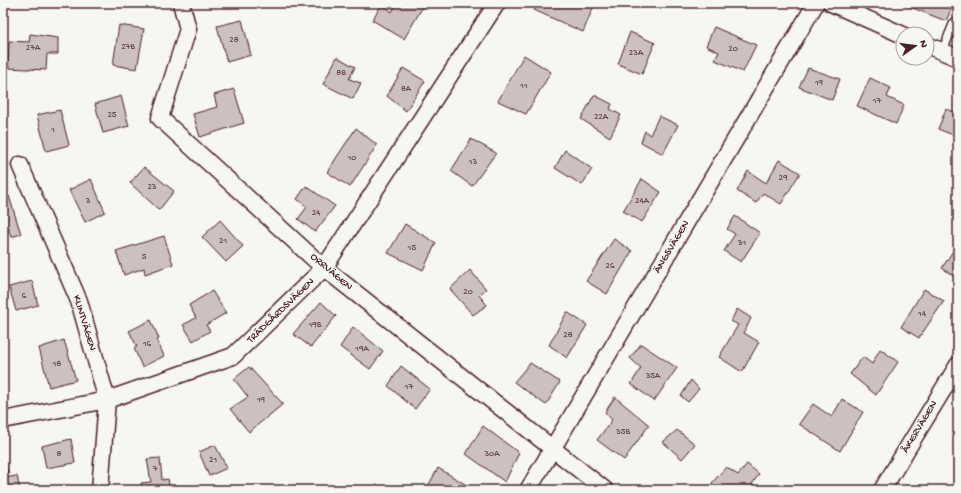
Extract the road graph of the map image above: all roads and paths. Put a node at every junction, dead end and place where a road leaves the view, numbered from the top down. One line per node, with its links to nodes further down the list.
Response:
1 (181, 3): 11 (street, ORRVÄGEN)
2 (497, 3): 11 (street, TRÄDGÅRDSVÄGEN)
3 (816, 3): 15 (street, ÄNGSVÄGEN)
4 (838, 4): 6 (street)
5 (954, 22): 8 (lane)
6 (895, 30)
7 (935, 49): 8 (street)
8 (942, 52): 9 (street)
9 (958, 58)
10 (20, 165): 13 (street, KLINTVÄGEN)
11 (324, 268): 13 (street, TRÄDGÅRDSVÄGEN); 15 (street, ORRVÄGEN)
12 (957, 368): 19 (street, ÅKERVÄGEN)
13 (107, 400): 14 (street, TRÄDGÅRDSVÄGEN); 16 (street, KLINTVÄGEN)
14 (3, 420)
15 (553, 448): 17 (street, ÄNGSVÄGEN); 18 (street, ORRVÄGEN)
16 (100, 490)
17 (528, 490)
18 (605, 490)
19 (882, 490)

